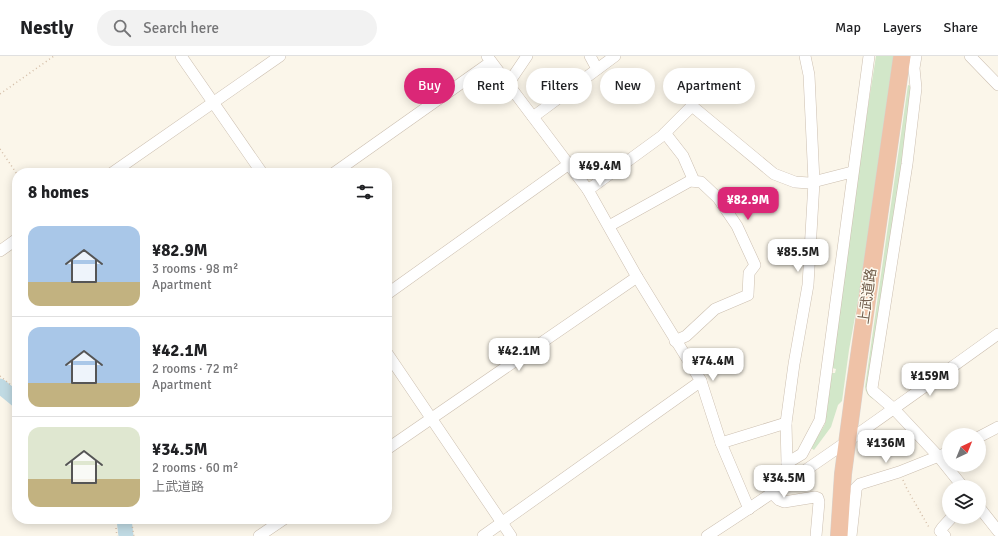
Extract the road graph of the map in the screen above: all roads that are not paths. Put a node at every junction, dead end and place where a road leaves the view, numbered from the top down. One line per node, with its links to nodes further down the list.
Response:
1 (181, 56): 17 (street)
2 (280, 56): 17 (street)
3 (527, 56): 13 (street)
4 (590, 56): 14 (street)
5 (615, 56): 14 (street)
6 (805, 56): 26 (street)
7 (869, 56): 24 (street)
8 (902, 56): 42 (highway, 上武道路)
9 (916, 56): 37 (street)
10 (970, 56): 15 (street)
11 (489, 59): 12 (street); 23 (street)
12 (496, 68)
13 (518, 69)
14 (597, 69): 18 (street)
15 (998, 85)
16 (518, 98): 18 (street)
17 (213, 102): 21 (street); 22 (street)
18 (532, 117): 20 (street)
19 (665, 133): 25 (street); 26 (street); 27 (street)
20 (569, 164): 27 (street); 32 (street)
21 (119, 168)
22 (259, 168)
23 (341, 168)
24 (852, 172): 26 (street); 47 (street)
25 (694, 181): 28 (street); 34 (street)
26 (814, 182): 39 (street)
27 (588, 190): 28 (street)
28 (609, 226): 31 (street)
29 (12, 243): 30 (street)
30 (0, 251)
31 (637, 277): 34 (street); 38 (street)
32 (392, 290)
33 (998, 334): 37 (street)
34 (675, 341): 36 (street)
35 (392, 360): 38 (street)
36 (701, 381): 43 (street); 52 (street)
37 (894, 409): 42 (street); 45 (street)
38 (432, 418): 44 (street); 52 (street)
39 (786, 423): 43 (street); 47 (street)
40 (998, 427): 41 (street)
41 (986, 433)
42 (847, 441): 48 (street); 62 (highway, 上武道路)
43 (721, 443): 50 (street)
44 (392, 446)
45 (942, 452)
46 (942, 455): 63 (street)
47 (787, 462): 48 (street)
48 (792, 479): 49 (street)
49 (772, 493): 50 (street); 61 (street)
50 (749, 509): 60 (street)
51 (986, 516): 55 (street)
52 (502, 523): 58 (street); 59 (street)
53 (278, 524): 56 (street)
54 (946, 524): 57 (street)
55 (998, 531)
56 (265, 534)
57 (942, 534)
58 (483, 536)
59 (511, 536)
60 (707, 536)
61 (816, 536)
62 (839, 536)
63 (851, 536)

